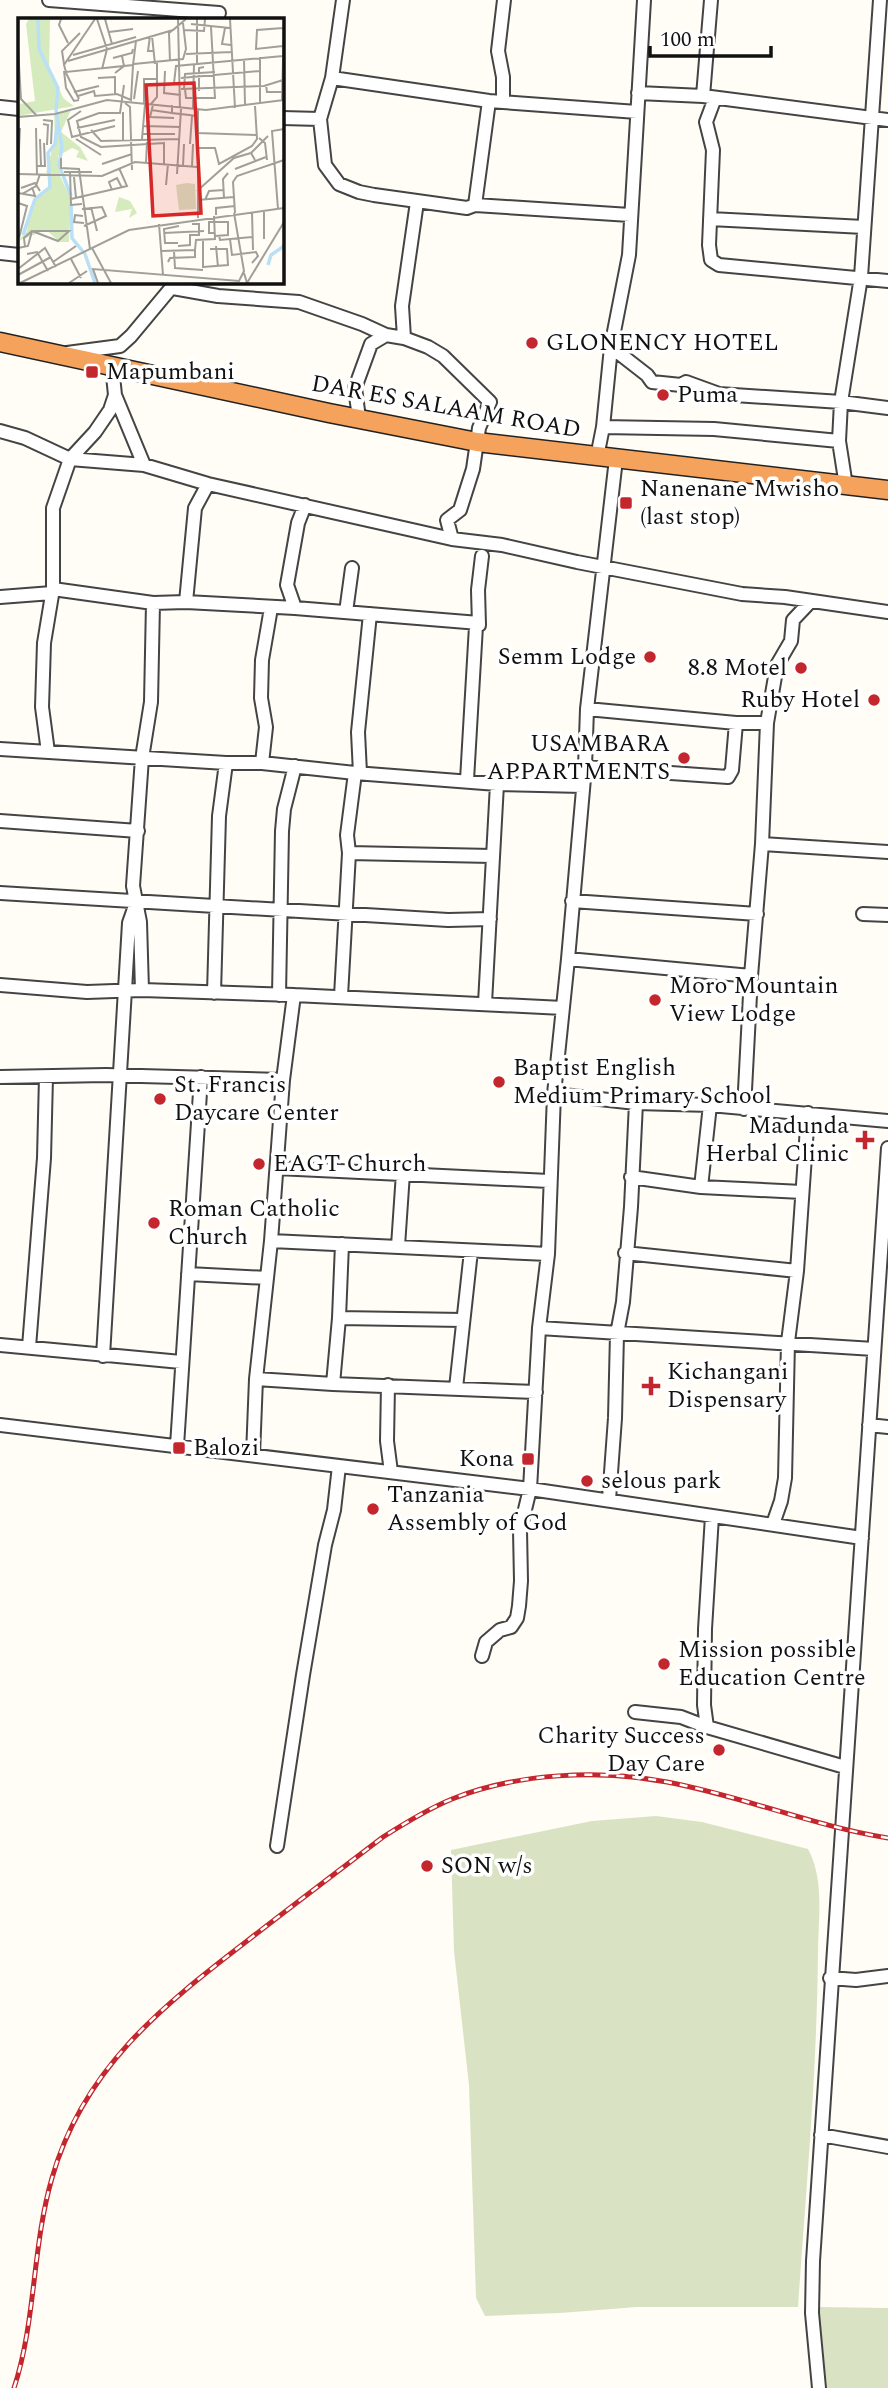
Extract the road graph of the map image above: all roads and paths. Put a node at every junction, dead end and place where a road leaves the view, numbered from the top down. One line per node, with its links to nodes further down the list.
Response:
1 (49, 0): 8 (street)
2 (343, 0): 9 (street)
3 (504, 0): 13 (street)
4 (641, 0): 10 (street)
5 (711, 0): 11 (street)
6 (880, 0): 18 (street)
7 (219, 11): 8 (street)
8 (116, 13)
9 (332, 78): 12 (street); 19 (street)
10 (638, 93): 11 (street); 16 (street)
11 (709, 97): 18 (street); 24 (street)
12 (489, 101): 13 (street); 22 (street)
13 (503, 102): 16 (street)
14 (0, 107): 15 (street)
15 (18, 109)
16 (637, 112): 23 (street)
17 (284, 118): 19 (street)
18 (871, 118): 20 (street); 25 (street)
19 (320, 119): 21 (street)
20 (888, 120)
21 (417, 202): 22 (street); 32 (street)
22 (475, 205): 23 (street)
23 (630, 215): 34 (street)
24 (710, 219): 25 (street); 28 (street)
25 (864, 227): 28 (street)
26 (0, 253): 27 (street)
27 (18, 256)
28 (861, 277): 29 (street); 38 (street)
29 (888, 281)
30 (175, 285): 31 (street); 35 (street)
31 (386, 335): 32 (street); 40 (street)
32 (404, 338): 44 (street)
33 (0, 342): 35 (highway, DAR ES SALAAM ROAD)
34 (611, 347): 38 (street); 41 (street)
35 (57, 354): 36 (highway, DAR ES SALAAM ROAD)
36 (112, 366): 37 (street); 40 (highway, DAR ES SALAAM ROAD)
37 (115, 395): 46 (street); 48 (street)
38 (841, 402): 39 (street); 43 (street)
39 (888, 408)
40 (359, 418): 44 (highway, DAR ES SALAAM ROAD)
41 (603, 427): 43 (street); 45 (street)
42 (0, 431): 46 (street)
43 (839, 441): 50 (street)
44 (477, 442): 45 (highway, DAR ES SALAAM ROAD); 53 (street)
45 (597, 457): 47 (highway, DAR ES SALAAM ROAD)
46 (71, 459): 48 (street); 57 (street)
47 (616, 459): 50 (highway, DAR ES SALAAM ROAD); 55 (street)
48 (144, 465): 49 (street)
49 (208, 484): 52 (street); 59 (street)
50 (846, 486): 51 (highway, DAR ES SALAAM ROAD)
51 (888, 490)
52 (305, 505): 53 (street); 63 (street)
53 (452, 539): 55 (street)
54 (482, 556): 67 (street)
55 (602, 566): 60 (street); 68 (street)
56 (352, 568): 65 (street)
57 (53, 591): 58 (street); 61 (street); 72 (street)
58 (0, 597)
59 (186, 602): 61 (street); 62 (street)
60 (810, 602): 64 (street); 70 (street)
61 (153, 603): 73 (street)
62 (271, 608): 63 (street); 75 (street)
63 (295, 608): 65 (street)
64 (888, 611)
65 (346, 612): 66 (street)
66 (370, 614): 67 (street); 78 (street)
67 (479, 623): 79 (street)
68 (587, 709): 69 (street); 77 (street)
69 (736, 723): 70 (street); 77 (street)
70 (767, 723): 84 (street)
71 (1, 752): 72 (street)
72 (48, 752): 73 (street)
73 (142, 758): 74 (street); 83 (street)
74 (226, 763): 75 (street); 91 (street)
75 (262, 763): 76 (street)
76 (295, 766): 78 (street); 92 (street)
77 (585, 767): 81 (street)
78 (357, 773): 79 (street); 86 (street)
79 (467, 780): 80 (street)
80 (497, 784): 81 (street); 87 (street)
81 (583, 786): 89 (street)
82 (0, 821): 83 (street)
83 (138, 831): 90 (street)
84 (762, 844): 85 (street); 94 (street)
85 (888, 852)
86 (349, 853): 87 (street); 93 (street)
87 (492, 856): 97 (street)
88 (0, 894): 90 (street)
89 (572, 901): 94 (street); 98 (street)
90 (135, 903): 91 (street); 101 (street); 102 (street)
91 (217, 907): 92 (street); 103 (street)
92 (282, 911): 93 (street); 104 (street)
93 (345, 914): 97 (street); 106 (street)
94 (757, 914): 99 (street)
95 (863, 914): 96 (street)
96 (888, 915)
97 (490, 919): 107 (street)
98 (568, 959): 99 (street); 108 (street)
99 (751, 976): 117 (street)
100 (0, 985): 101 (street)
101 (127, 990): 102 (street); 109 (street)
102 (142, 990): 103 (street)
103 (214, 993): 104 (street)
104 (279, 995): 105 (street)
105 (294, 995): 106 (street); 113 (street)
106 (341, 996): 107 (street)
107 (485, 1003): 108 (street)
108 (563, 1008): 114 (street)
109 (122, 1076): 111 (street); 112 (street); 147 (street)
110 (0, 1077): 111 (street)
111 (46, 1077): 145 (street)
112 (201, 1077): 113 (street); 135 (street)
113 (283, 1080): 121 (street)
114 (554, 1094): 115 (street); 124 (street)
115 (636, 1103): 116 (street); 123 (street)
116 (710, 1105): 117 (street); 125 (street)
117 (744, 1109): 118 (street)
118 (808, 1113): 119 (street); 127 (street)
119 (888, 1121)
120 (888, 1148): 126 (street)
121 (277, 1168): 122 (street); 128 (street)
122 (403, 1173): 124 (street); 130 (street)
123 (631, 1177): 125 (street); 132 (street)
124 (549, 1181): 133 (street)
125 (701, 1187): 127 (street)
126 (887, 1191): 137 (street)
127 (802, 1192): 134 (street)
128 (271, 1241): 129 (street); 136 (street)
129 (342, 1244): 130 (street); 139 (street)
130 (398, 1246): 131 (street)
131 (471, 1251): 133 (street); 140 (street)
132 (625, 1253): 134 (street); 142 (street)
133 (548, 1254): 141 (street)
134 (797, 1271): 143 (street)
135 (188, 1274): 136 (street); 148 (street)
136 (267, 1278): 149 (street)
137 (883, 1286): 138 (street)
138 (882, 1315): 146 (street)
139 (340, 1318): 140 (street); 150 (street)
140 (463, 1320): 152 (street)
141 (539, 1328): 142 (street); 153 (street)
142 (617, 1334): 143 (street); 162 (street)
143 (788, 1342): 146 (street); 164 (street)
144 (0, 1345): 145 (street)
145 (29, 1347): 147 (street)
146 (874, 1349): 155 (street)
147 (103, 1356): 148 (street)
148 (181, 1362): 157 (street)
149 (256, 1378): 150 (street); 158 (street)
150 (333, 1384): 151 (street)
151 (388, 1385): 152 (street); 160 (street)
152 (456, 1388): 153 (street)
153 (536, 1392): 161 (street)
154 (0, 1425): 157 (street)
155 (869, 1425): 156 (street); 165 (street)
156 (888, 1427)
157 (177, 1446): 158 (street)
158 (253, 1455): 159 (street)
159 (339, 1466): 160 (street); 172 (street)
160 (391, 1472): 161 (street)
161 (530, 1489): 162 (street); 166 (street)
162 (610, 1500): 163 (street)
163 (712, 1516): 164 (street); 167 (street)
164 (773, 1524): 165 (street)
165 (862, 1538): 171 (street)
166 (482, 1656)
167 (704, 1704): 169 (street); 170 (street)
168 (635, 1712): 169 (street)
169 (681, 1717): 170 (street)
170 (707, 1727): 171 (street)
171 (845, 1767): 174 (street)
172 (277, 1846)
173 (888, 1976): 174 (street)
174 (830, 1978): 175 (street)
175 (821, 2135): 176 (street); 177 (street)
176 (888, 2147)
177 (819, 2388)

